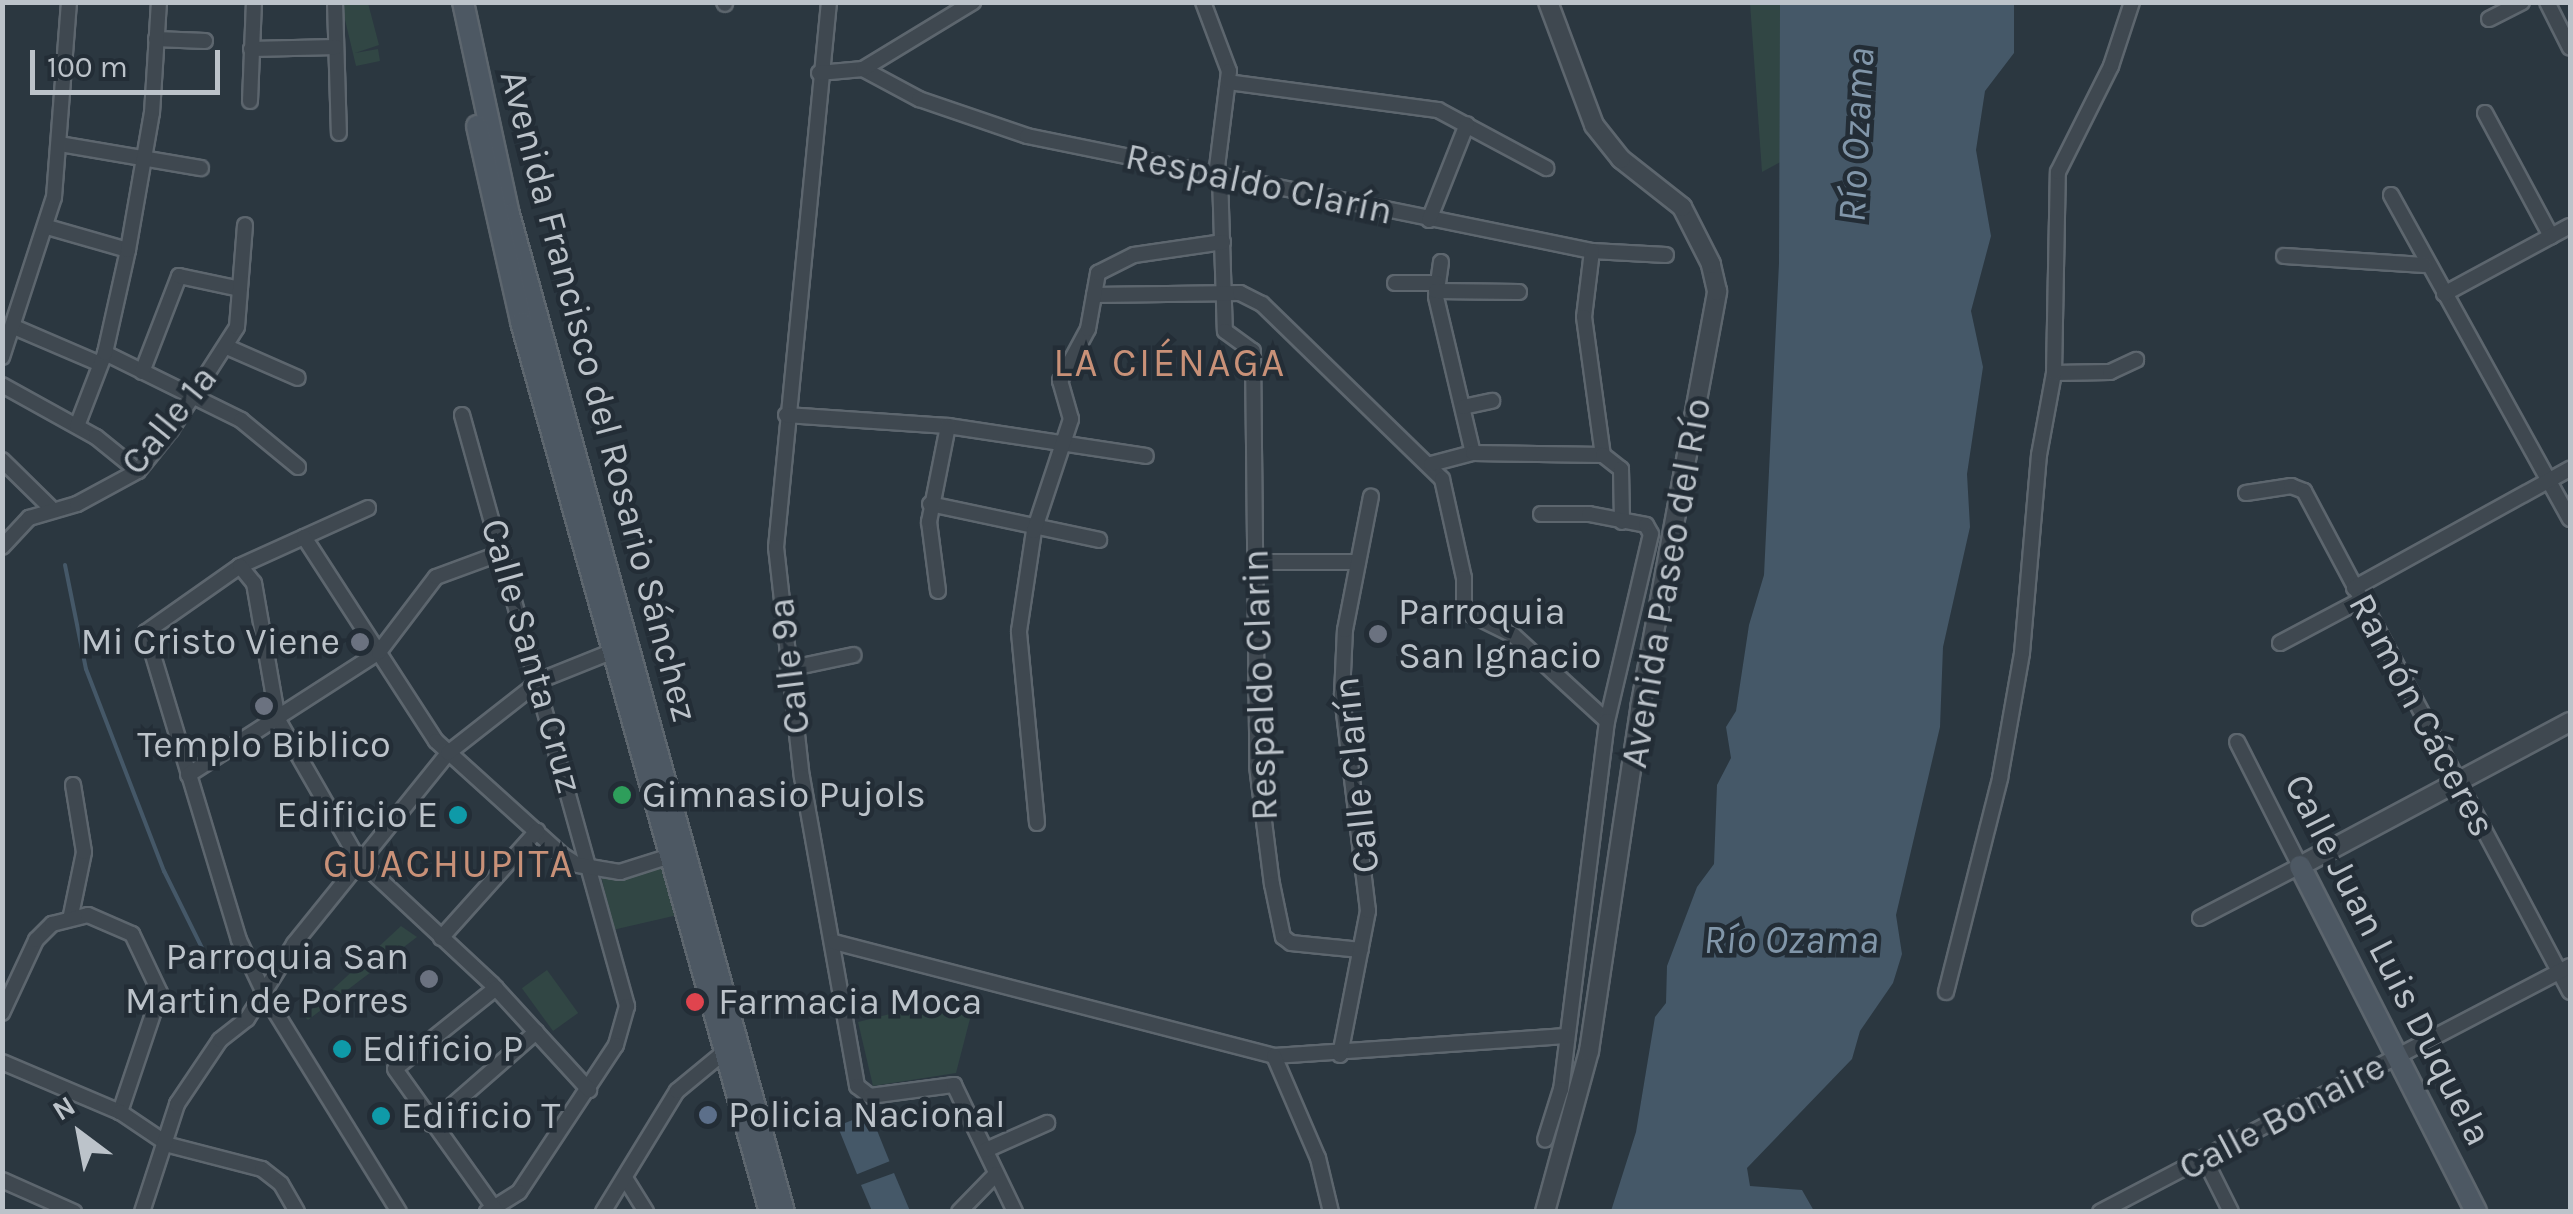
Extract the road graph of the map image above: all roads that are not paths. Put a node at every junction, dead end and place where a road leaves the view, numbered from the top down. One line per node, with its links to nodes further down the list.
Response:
1 (69, 2): 28 (street)
2 (159, 2): 15 (street)
3 (254, 2): 19 (street)
4 (335, 2): 17 (street)
5 (450, 2): 25 (main road, Avenida Francisco del Rosario Sánchez)
6 (463, 2): 25 (main road, Avenida Francisco del Rosario Sánchez)
7 (829, 2): 21 (street, Calle 9a)
8 (974, 2): 20 (street)
9 (1203, 2): 22 (street)
10 (1548, 2): 158 (street, Avenida Paseo del Río)
11 (2132, 2): 59 (street)
12 (2522, 2): 14 (street)
13 (2547, 2): 18 (street)
14 (2489, 19)
15 (156, 39): 16 (street); 29 (street)
16 (205, 42)
17 (336, 47): 19 (street); 27 (street)
18 (2570, 48)
19 (251, 49): 23 (street)
20 (863, 69): 21 (street); 32 (street, Respaldo Clarín)
21 (819, 73): 66 (street, Calle 9a)
22 (1228, 82): 26 (street); 32 (street)
23 (250, 102)
24 (2484, 113): 38 (street)
25 (482, 115): 98 (main road, Avenida Francisco del Rosario Sánchez)
26 (1466, 124): 31 (street); 34 (street)
27 (338, 133)
28 (60, 144): 29 (street); 37 (street)
29 (142, 156): 30 (street); 40 (street)
30 (201, 168)
31 (1546, 168)
32 (1218, 175): 34 (street, Respaldo Clarín); 39 (street)
33 (2391, 195): 45 (street)
34 (1429, 220): 41 (street, Respaldo Clarín)
35 (245, 225): 48 (street, Calle 1a)
36 (2570, 226): 38 (street)
37 (46, 227): 40 (street); 53 (street)
38 (2551, 236): 51 (street)
39 (1222, 242): 49 (street); 52 (street)
40 (128, 250): 56 (street)
41 (1592, 251): 42 (street, Respaldo Clarín); 71 (street)
42 (1666, 254)
43 (2284, 256): 45 (street)
44 (1441, 262): 47 (street)
45 (2425, 265): 51 (street)
46 (1395, 283): 47 (street)
47 (1437, 287): 50 (street); 64 (street)
48 (240, 289): 54 (street, Calle 1a); 58 (street)
49 (1224, 292): 52 (street); 74 (street); 92 (street, Respaldo Clarin)
50 (1519, 292)
51 (2444, 294): 78 (street)
52 (1094, 295): 69 (street)
53 (10, 320): 55 (street); 56 (street)
54 (227, 346): 60 (street); 62 (street, Calle 1a)
55 (2, 357)
56 (101, 358): 58 (street); 67 (street)
57 (2136, 360): 59 (street)
58 (142, 372): 62 (street)
59 (2054, 373): 124 (street)
60 (298, 378)
61 (2, 385): 67 (street)
62 (192, 397): 75 (street); 77 (street, Calle 1a)
63 (1492, 401): 64 (street)
64 (1463, 407): 70 (street)
65 (462, 414): 91 (street, Calle Santa Cruz)
66 (786, 416): 68 (street); 101 (street, Calle 9a)
67 (77, 426): 77 (street)
68 (948, 426): 69 (street); 81 (street)
69 (1066, 440): 72 (street); 87 (street)
70 (1474, 453): 71 (street); 74 (street)
71 (1603, 455): 86 (street)
72 (1146, 456)
73 (2, 460): 82 (street)
74 (1431, 464): 104 (street)
75 (298, 467)
76 (2570, 469): 78 (street)
77 (138, 470): 82 (street, Calle 1a)
78 (2550, 480): 85 (street); 96 (street)
79 (2246, 492): 96 (street, Ramón Cáceres)
80 (1371, 496): 93 (street, Calle Clarín)
81 (930, 504): 87 (street); 95 (street)
82 (50, 507): 90 (street, Calle 1a)
83 (368, 508): 88 (street)
84 (1540, 514): 86 (street)
85 (2570, 519)
86 (1622, 522): 104 (street)
87 (1034, 531): 89 (street); 111 (street)
88 (304, 537): 94 (street); 99 (street)
89 (1099, 540)
90 (2, 548)
91 (504, 552): 99 (street); 102 (street, Calle Santa Cruz)
92 (1257, 562): 93 (street); 121 (street, Respaldo Clarin)
93 (1358, 562): 121 (street, Calle Clarín)
94 (240, 566): 103 (street); 108 (street)
95 (938, 591)
96 (2358, 594): 97 (street); 109 (street, Ramón Cáceres)
97 (2280, 643)
98 (619, 649): 102 (street); 113 (main road, Avenida Francisco del Rosario Sánchez); 130 (main road, Avenida Francisco del Rosario Sánchez)
99 (379, 652): 103 (street); 107 (street)
100 (854, 656): 101 (street)
101 (788, 670): 120 (street, Calle 9a)
102 (541, 680): 107 (street); 116 (street, Calle Santa Cruz)
103 (278, 720): 108 (street); 114 (street)
104 (1607, 721): 129 (street)
105 (2570, 722): 109 (street)
106 (2236, 742): 115 (street, Calle Juan Luis Duquela)
107 (448, 754): 112 (street); 114 (street)
108 (188, 775): 126 (street)
109 (2457, 782): 115 (street); 122 (street, Ramón Cáceres)
110 (74, 785): 117 (street)
111 (1037, 823)
112 (537, 831): 116 (street); 119 (street)
113 (668, 857): 116 (street); 130 (main road, Avenida Francisco del Rosario Sánchez)
114 (358, 859): 119 (street); 126 (street)
115 (2300, 866): 118 (street); 133 (main road, Calle Juan Luis Duquela)
116 (590, 868): 135 (street, Calle Santa Cruz)
117 (71, 915): 127 (street); 136 (street)
118 (2200, 918)
119 (441, 938): 123 (street)
120 (834, 942): 132 (street); 141 (street, Calle 9a)
121 (1361, 950): 131 (street, Calle Clarín)
122 (2565, 969): 125 (street, Ramón Cáceres); 133 (street, Calle Bonaire)
123 (496, 988): 128 (street); 138 (street)
124 (1946, 992)
125 (2570, 992)
126 (265, 995): 140 (street); 150 (street)
127 (2, 1013)
128 (536, 1032): 135 (street); 138 (street)
129 (1566, 1036): 131 (street); 139 (street)
130 (727, 1050): 144 (street); 153 (main road, Avenida Francisco del Rosario Sánchez); 154 (main road, Avenida Francisco del Rosario Sánchez)
131 (1340, 1054): 132 (street)
132 (1274, 1056): 157 (street)
133 (2396, 1057): 142 (street, Calle Bonaire); 161 (main road, Calle Juan Luis Duquela)
134 (2, 1062): 136 (street)
135 (589, 1090): 146 (street, Calle Santa Cruz)
136 (120, 1112): 140 (street)
137 (1046, 1123): 141 (street)
138 (431, 1124): 146 (street)
139 (1545, 1140)
140 (169, 1145): 148 (street); 149 (street)
141 (986, 1150): 143 (street)
142 (2204, 1158): 159 (street, Calle Bonaire); 160 (street)
143 (996, 1174): 155 (street); 156 (street)
144 (624, 1178): 151 (street); 152 (street)
145 (2, 1180): 147 (street)
146 (492, 1210)
147 (74, 1212)
148 (142, 1212)
149 (297, 1212)
150 (399, 1212)
151 (603, 1212)
152 (646, 1212)
153 (770, 1212)
154 (784, 1212)
155 (959, 1212)
156 (1016, 1212)
157 (1331, 1212)
158 (1545, 1212)
159 (2100, 1212)
160 (2231, 1212)
161 (2476, 1212)

